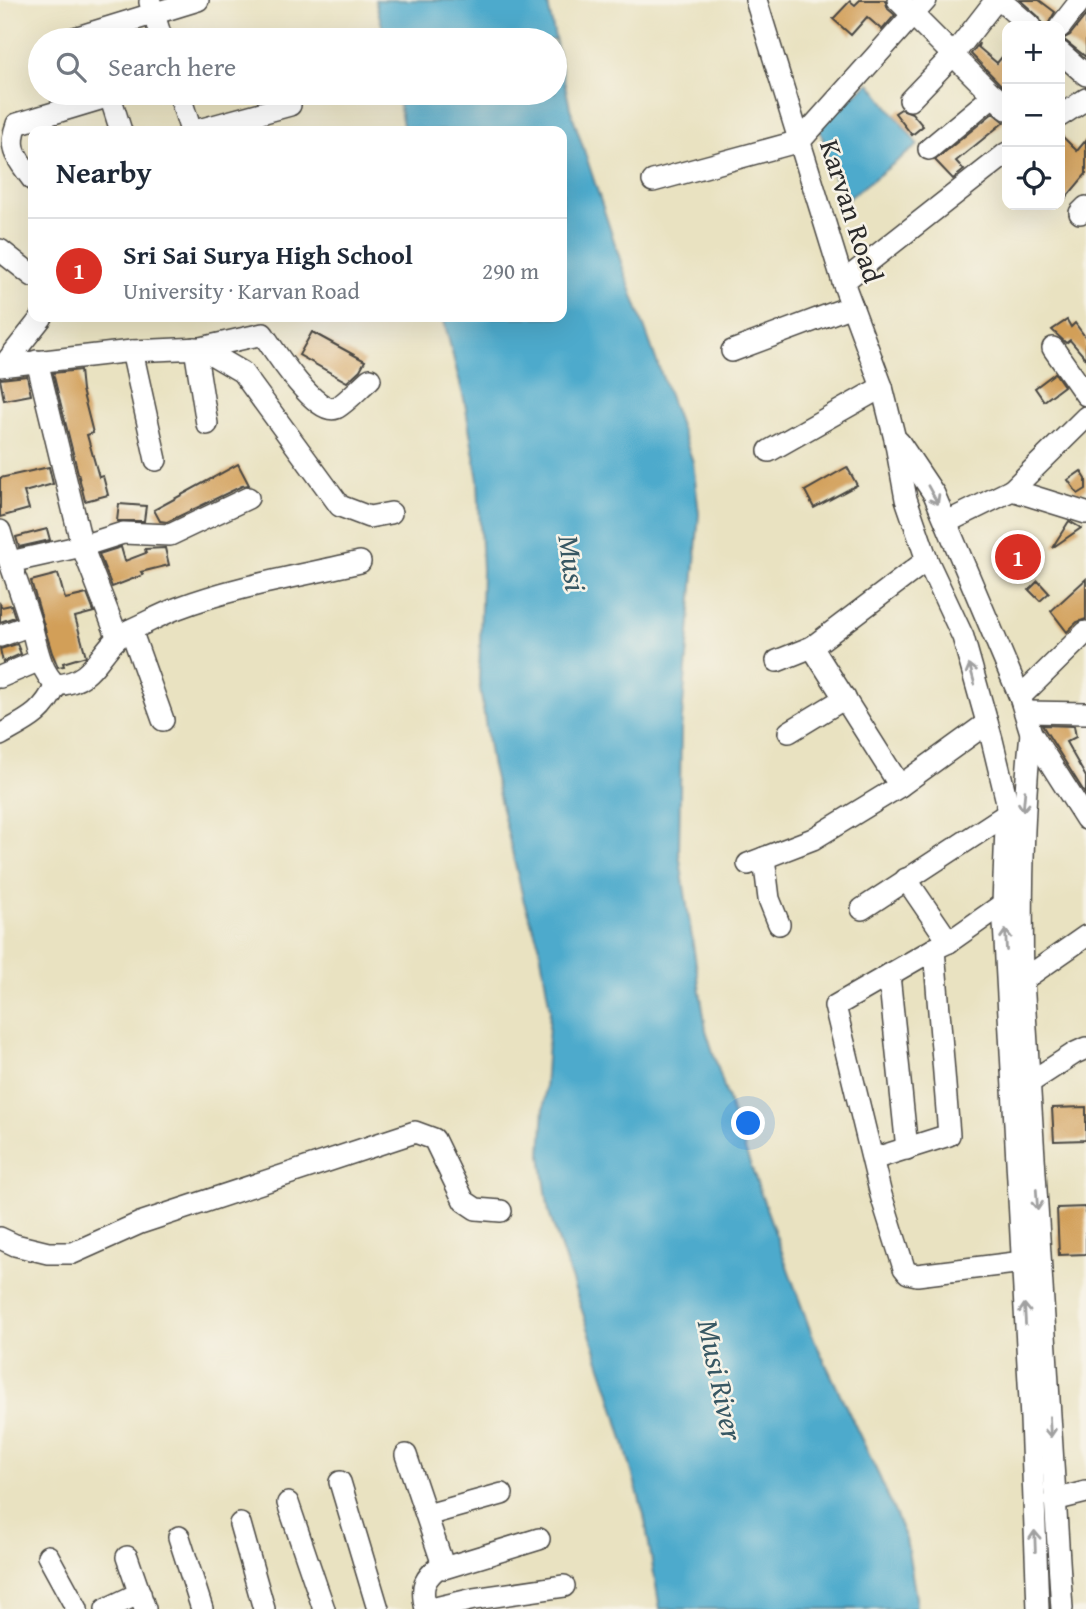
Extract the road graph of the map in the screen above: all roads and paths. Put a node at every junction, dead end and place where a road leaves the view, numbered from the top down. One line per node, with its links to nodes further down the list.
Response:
1 (198, 0): 6 (street)
2 (756, 0): 25 (street, Karvan Road)
3 (998, 0): 7 (street); 11 (street)
4 (1081, 0): 8 (street)
5 (913, 5): 11 (street); 25 (street)
6 (151, 7): 9 (street); 10 (street)
7 (1024, 21)
8 (1065, 21)
9 (98, 28)
10 (158, 28)
11 (954, 54): 15 (street); 16 (street)
12 (1065, 56): 13 (street)
13 (1086, 75)
14 (1086, 99): 21 (street)
15 (910, 100)
16 (1001, 102): 26 (street)
17 (75, 105): 28 (street)
18 (113, 105): 22 (street)
19 (183, 105): 23 (street)
20 (290, 105): 24 (street)
21 (1065, 113)
22 (119, 126)
23 (191, 126)
24 (212, 126)
25 (800, 141): 29 (street); 32 (street, Karvan Road)
26 (929, 149)
27 (1002, 157): 32 (street)
28 (28, 172)
29 (653, 181)
30 (0, 250): 31 (street)
31 (28, 272)
32 (843, 282): 33 (street, Karvan Road)
33 (852, 306): 39 (street); 44 (street, Karvan Road)
34 (38, 322): 41 (street)
35 (266, 326): 36 (street); 43 (street)
36 (198, 348): 38 (street); 47 (street); 53 (street)
37 (1053, 348): 42 (street)
38 (132, 351): 40 (street); 50 (street)
39 (732, 352)
40 (37, 360): 41 (street); 57 (street)
41 (2, 365)
42 (1080, 370): 45 (street)
43 (370, 379)
44 (882, 387): 48 (street, Karvan Road); 49 (street)
45 (1086, 395)
46 (1086, 417): 51 (street)
47 (207, 424)
48 (895, 439): 55 (street, Karvan Road, one-way to 55); 58 (street, Karvan Road)
49 (769, 451)
50 (156, 460)
51 (1012, 490): 54 (street); 55 (street)
52 (248, 498): 57 (street)
53 (391, 513)
54 (1086, 513)
55 (947, 522): 71 (street, Karvan Road)
56 (0, 533): 60 (street)
57 (82, 546): 60 (street); 63 (street)
58 (927, 560): 65 (street); 74 (street, Karvan Road, one-way to 58)
59 (360, 562): 63 (street)
60 (9, 577): 61 (street)
61 (31, 625): 64 (street); 66 (street)
62 (1086, 632): 71 (street)
63 (124, 633): 69 (street); 73 (street)
64 (0, 636)
65 (812, 647): 67 (street); 70 (street)
66 (40, 660): 68 (street); 69 (street)
67 (777, 661)
68 (0, 677)
69 (56, 684): 77 (street)
70 (845, 698): 75 (street); 78 (street)
71 (1023, 705): 72 (street); 76 (street, Karvan Road)
72 (1086, 713)
73 (163, 720)
74 (990, 731): 76 (street); 78 (street); 79 (street, Karvan Road)
75 (789, 732)
76 (1031, 733): 80 (street, Karvan Road); 88 (street, one-way to 88)
77 (0, 734)
78 (900, 786): 84 (street)
79 (1007, 814): 81 (street); 82 (street, Karvan Road)
80 (1086, 819)
81 (906, 879): 83 (street); 86 (street)
82 (1003, 904): 86 (street); 95 (street, Karvan Road, one-way to 82)
83 (862, 909)
84 (779, 924)
85 (1086, 936): 88 (street)
86 (942, 946): 87 (street); 91 (street)
87 (888, 975): 91 (street); 92 (street)
88 (1023, 980): 90 (street)
89 (1086, 1048): 90 (street)
90 (1029, 1083): 100 (street, one-way to 100)
91 (907, 1149): 92 (street)
92 (873, 1159): 95 (street)
93 (501, 1211): 94 (street)
94 (0, 1238)
95 (1023, 1262): 119 (street, Karvan Road, one-way to 95)
96 (406, 1455): 102 (street)
97 (340, 1482): 117 (street)
98 (1086, 1492): 100 (street)
99 (502, 1494): 102 (street)
100 (1054, 1500): 120 (street)
101 (288, 1503): 116 (street)
102 (427, 1515): 108 (street)
103 (240, 1524): 115 (street)
104 (179, 1536): 114 (street)
105 (539, 1539): 108 (street)
106 (48, 1556): 112 (street)
107 (127, 1557): 110 (street)
108 (442, 1564): 118 (street)
109 (564, 1587): 111 (street)
110 (142, 1601): 113 (street)
111 (483, 1604): 118 (street)
112 (77, 1609)
113 (106, 1609)
114 (202, 1609)
115 (264, 1609)
116 (324, 1609)
117 (378, 1609)
118 (429, 1609)
119 (1038, 1609)
120 (1062, 1609)

